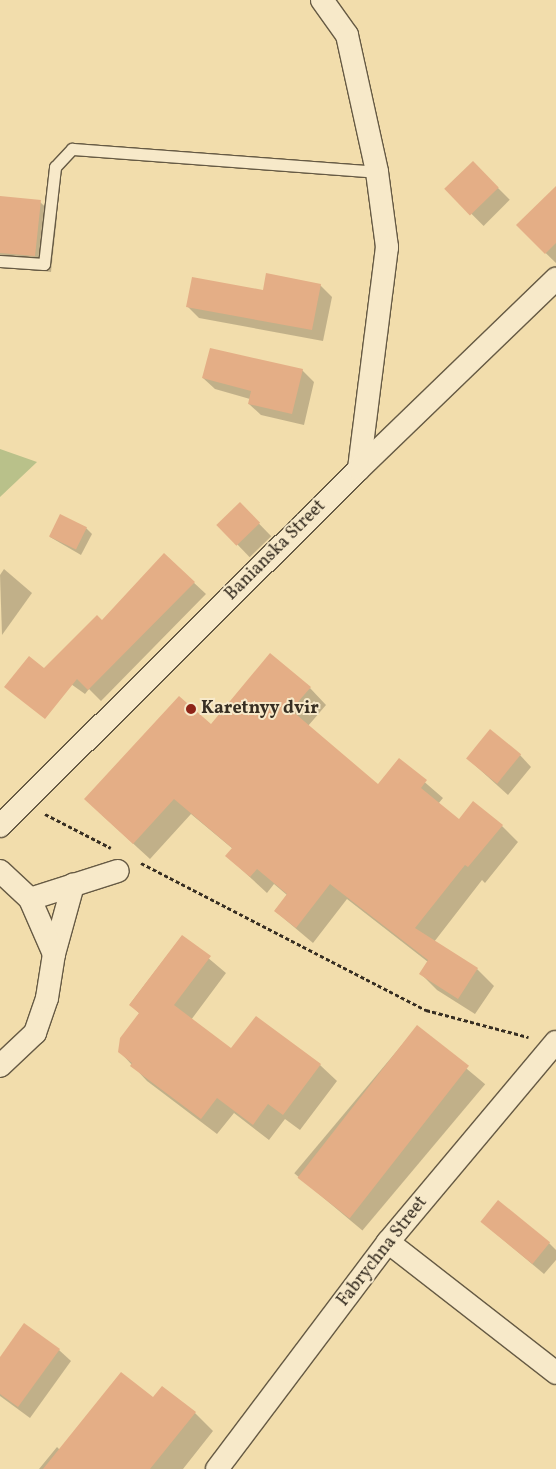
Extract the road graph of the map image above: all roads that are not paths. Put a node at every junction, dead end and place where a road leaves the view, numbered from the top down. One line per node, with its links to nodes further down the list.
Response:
1 (322, 0): 2 (street)
2 (377, 172): 3 (lane); 5 (street)
3 (0, 262)
4 (556, 278): 5 (street, Banianska Street)
5 (358, 469): 6 (street, Banianska Street)
6 (0, 826)
7 (125, 862): 9 (street)
8 (0, 871): 10 (street)
9 (73, 886): 10 (street); 11 (street)
10 (30, 899): 11 (street)
11 (54, 954): 13 (street)
12 (555, 1043): 14 (street, Fabrychna Street)
13 (0, 1066)
14 (388, 1242): 15 (street); 16 (street, Fabrychna Street)
15 (556, 1372)
16 (218, 1469)

